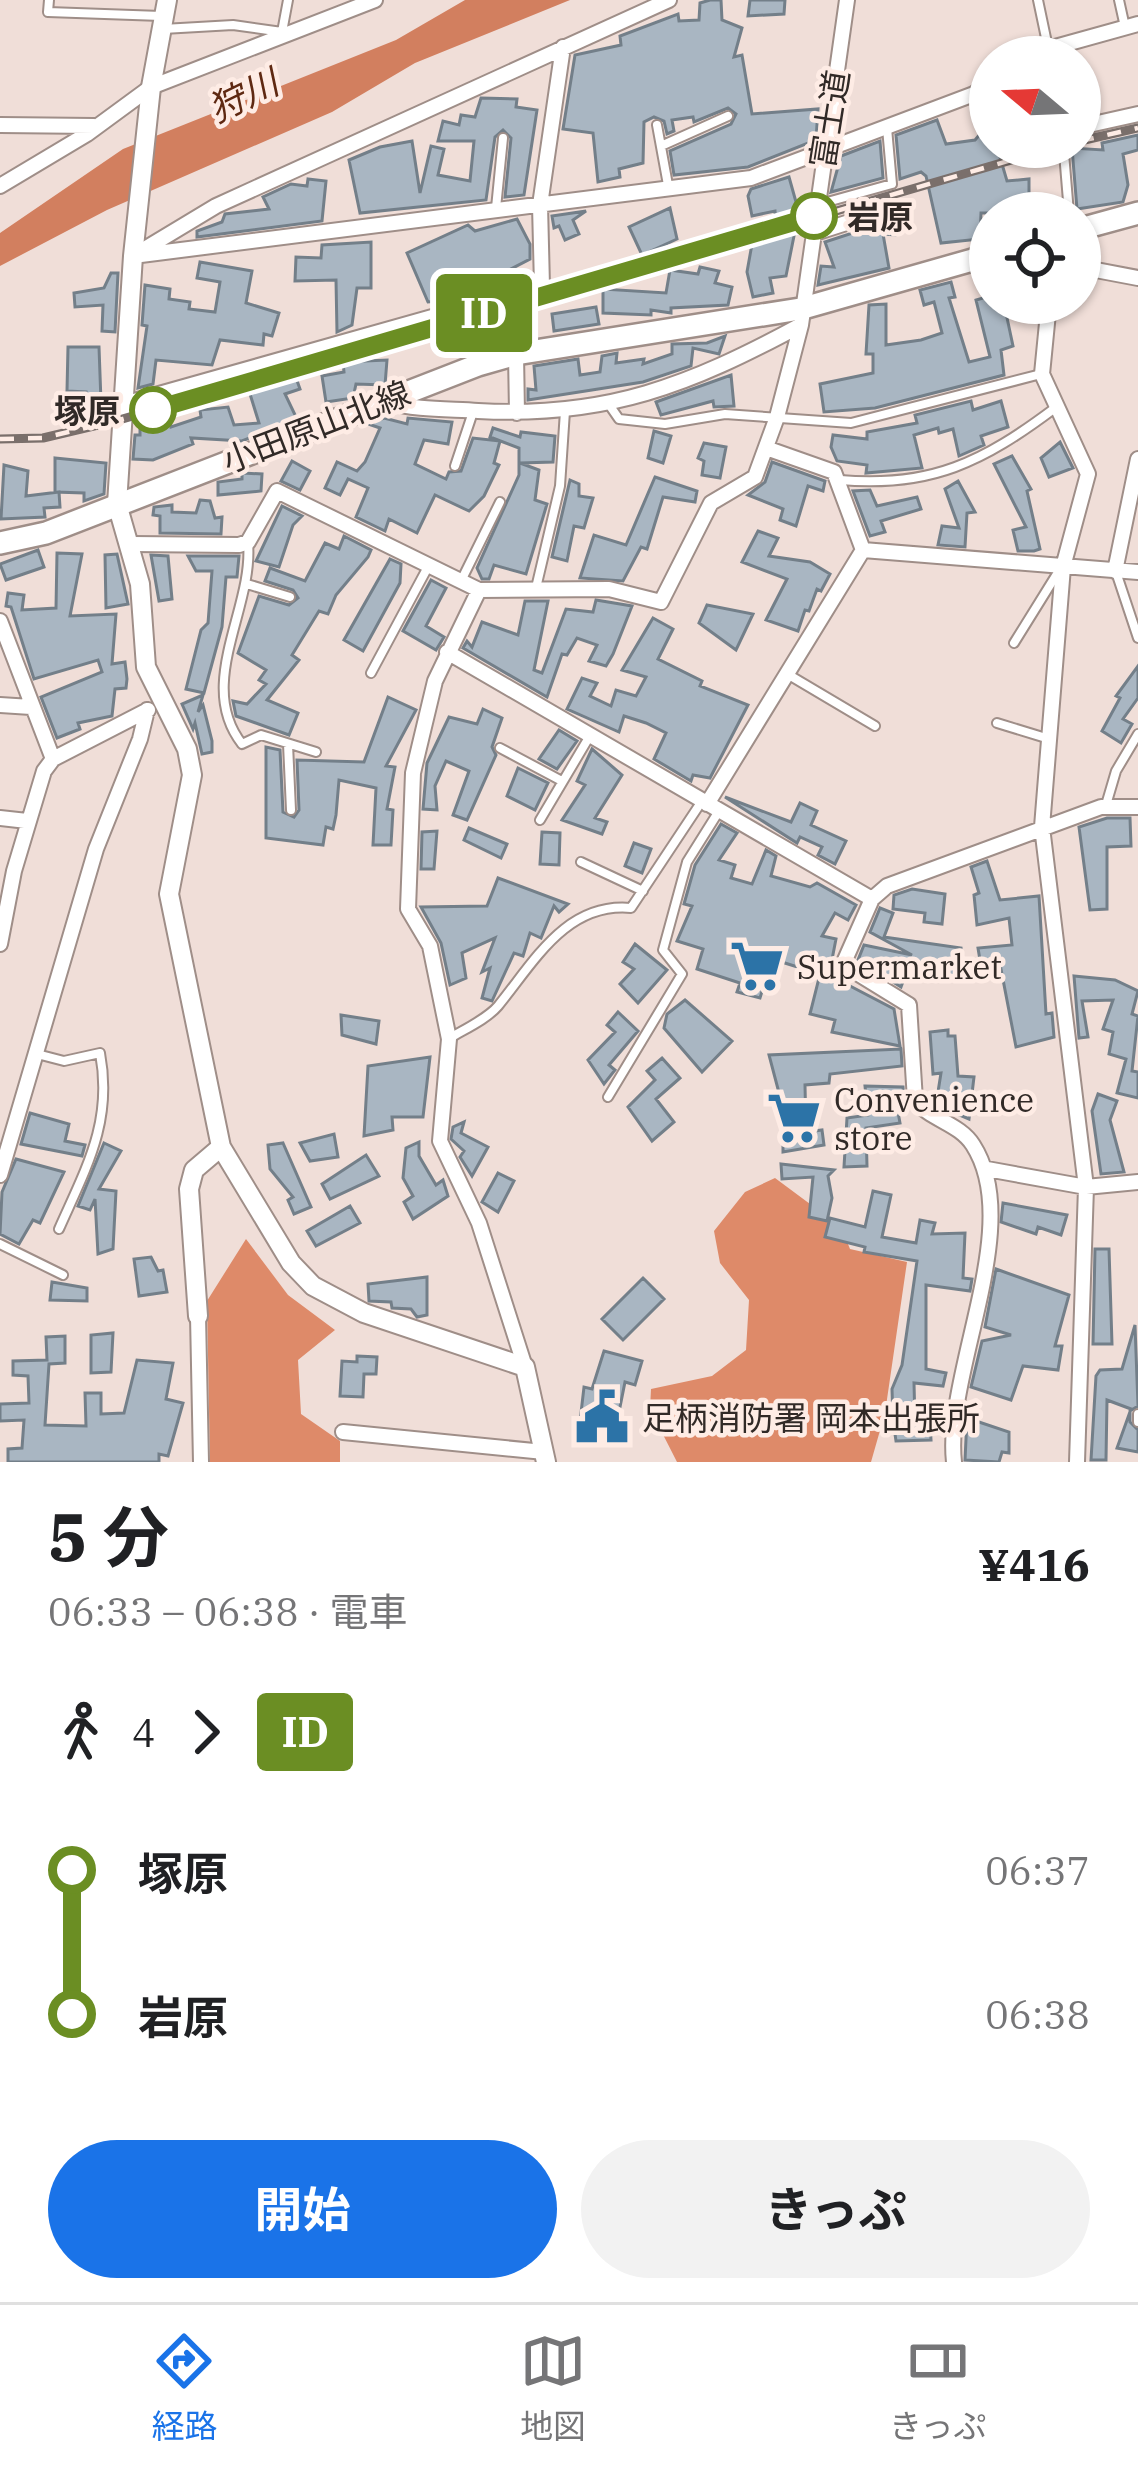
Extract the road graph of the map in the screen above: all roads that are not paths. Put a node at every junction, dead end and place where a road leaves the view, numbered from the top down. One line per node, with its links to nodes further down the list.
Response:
1 (49, 0): 8 (lane)
2 (288, 0): 10 (lane)
3 (375, 0): 10 (street)
4 (669, 0): 13 (street)
5 (847, 0): 25 (street, 富士道)
6 (1038, 0): 11 (lane)
7 (1119, 0): 9 (lane)
8 (164, 15): 10 (lane); 14 (street)
9 (1131, 25): 12 (street)
10 (282, 35): 14 (street)
11 (1046, 36)
12 (1096, 36)
13 (563, 47): 28 (street); 35 (street)
14 (151, 87): 21 (street); 35 (street)
15 (969, 96): 22 (street)
16 (1138, 114): 18 (street)
17 (728, 116): 24 (lane)
18 (1101, 122)
19 (0, 125): 21 (street)
20 (656, 125): 24 (lane)
21 (94, 126): 26 (street)
22 (887, 128): 25 (street); 29 (lane)
23 (503, 138): 30 (lane)
24 (661, 146): 27 (lane)
25 (823, 155): 27 (street); 29 (street, 富士道)
26 (0, 185)
27 (668, 185): 28 (street)
28 (540, 205): 30 (street); 44 (street)
29 (816, 206): 34 (street, 富士道)
30 (496, 211): 35 (street)
31 (1138, 212): 33 (main road)
32 (868, 216): 34 (street)
33 (1101, 223)
34 (812, 234): 39 (street, 富士道)
35 (134, 256): 44 (street)
36 (969, 262): 39 (main road, 小田原山北線)
37 (1101, 271): 38 (street)
38 (1138, 278)
39 (800, 317): 41 (main road, 小田原山北線); 45 (street); 50 (street, 富士道)
40 (1047, 324): 42 (street)
41 (516, 354): 43 (main road, 小田原山北線); 49 (street)
42 (1042, 374): 46 (street); 50 (lane)
43 (379, 399): 47 (street); 56 (main road, 小田原山北線)
44 (120, 405): 56 (street)
45 (610, 406): 48 (street); 50 (lane)
46 (1055, 408): 54 (lane); 62 (street)
47 (473, 410): 49 (street); 53 (lane)
48 (565, 411): 49 (street); 68 (lane)
49 (518, 413)
50 (777, 416): 51 (street, 富士道)
51 (766, 448): 54 (street); 68 (street)
52 (1138, 459): 63 (street)
53 (454, 466)
54 (840, 480): 60 (street)
55 (500, 502): 65 (lane)
56 (116, 504): 58 (main road, 小田原山北線); 59 (street)
57 (248, 542): 59 (street); 61 (street); 66 (lane)
58 (0, 543)
59 (132, 544): 78 (street)
60 (863, 550): 62 (street); 76 (street)
61 (429, 565): 65 (street); 75 (lane)
62 (1063, 566): 63 (street); 72 (lane); 83 (street)
63 (1115, 571): 64 (street); 71 (lane)
64 (1138, 572)
65 (461, 581): 67 (street)
66 (247, 584): 69 (lane); 85 (lane)
67 (478, 590): 68 (street); 73 (street)
68 (535, 590)
69 (290, 598)
70 (0, 621): 74 (street)
71 (1138, 638)
72 (1014, 643)
73 (447, 652): 84 (street); 104 (street)
74 (6, 653): 77 (street)
75 (371, 673)
76 (789, 674): 81 (lane); 90 (street)
77 (31, 707): 79 (street); 88 (street)
78 (153, 707): 88 (street); 105 (street); 107 (street)
79 (1, 710)
80 (997, 723): 83 (lane)
81 (875, 726)
82 (1138, 734): 91 (lane)
83 (1046, 738): 97 (street)
84 (588, 739): 89 (lane); 90 (street)
85 (288, 744): 87 (lane); 93 (lane)
86 (500, 748): 89 (lane)
87 (316, 752)
88 (53, 759): 96 (street)
89 (560, 780): 95 (lane)
90 (709, 805): 100 (lane); 101 (street); 106 (lane)
91 (1106, 807): 92 (street); 97 (street)
92 (1138, 807)
93 (291, 810)
94 (0, 818): 96 (street)
95 (540, 820)
96 (27, 821): 99 (street)
97 (1042, 827): 101 (street); 111 (street)
98 (581, 862): 100 (lane)
99 (7, 869): 102 (street)
100 (643, 891): 104 (lane)
101 (872, 899): 109 (street)
102 (2, 920): 103 (street)
103 (0, 944)
104 (449, 1039): 116 (street)
105 (37, 1054): 108 (street); 112 (lane)
106 (608, 1097)
107 (221, 1147): 115 (street); 116 (street)
108 (1, 1166)
109 (987, 1169): 111 (street); 120 (street)
110 (1138, 1182): 111 (street)
111 (1086, 1186): 121 (street)
112 (59, 1229)
113 (0, 1244): 114 (lane)
114 (63, 1275)
115 (198, 1316): 119 (street)
116 (525, 1367): 118 (street)
117 (343, 1432): 118 (street)
118 (545, 1457)
119 (201, 1462)
120 (954, 1462)
121 (1077, 1462)

